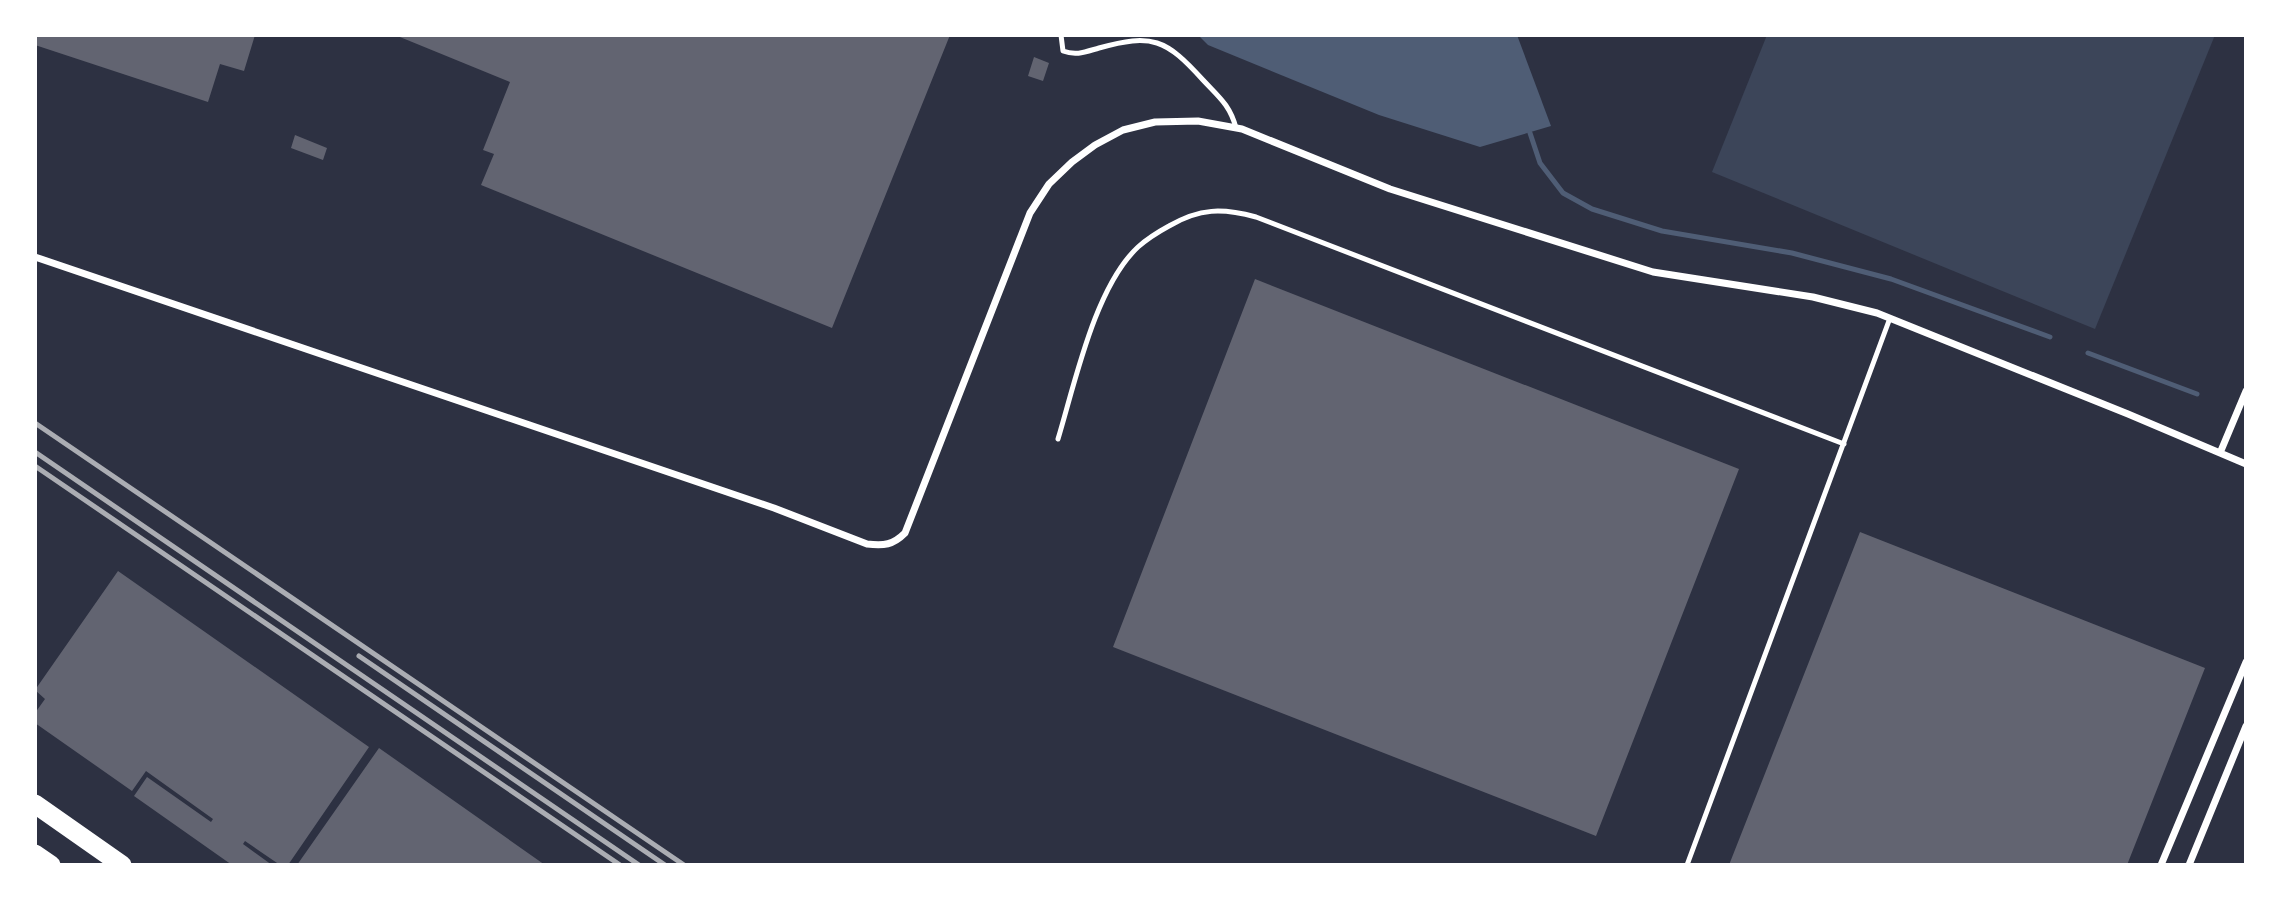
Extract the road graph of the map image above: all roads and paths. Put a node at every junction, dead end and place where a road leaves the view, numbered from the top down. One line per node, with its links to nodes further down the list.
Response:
1 (1061, 35): 2 (lane)
2 (1236, 128): 3 (street); 4 (street)
3 (35, 257)
4 (1890, 318): 7 (lane); 8 (street)
5 (2246, 391): 8 (street)
6 (1058, 439): 7 (lane)
7 (1843, 444): 16 (lane)
8 (2220, 453): 9 (street)
9 (2246, 464)
10 (2246, 662): 17 (street)
11 (2246, 726): 18 (street)
12 (35, 804): 15 (highway)
13 (35, 853): 14 (highway)
14 (51, 865)
15 (122, 865)
16 (1687, 865)
17 (2161, 865)
18 (2189, 865)

